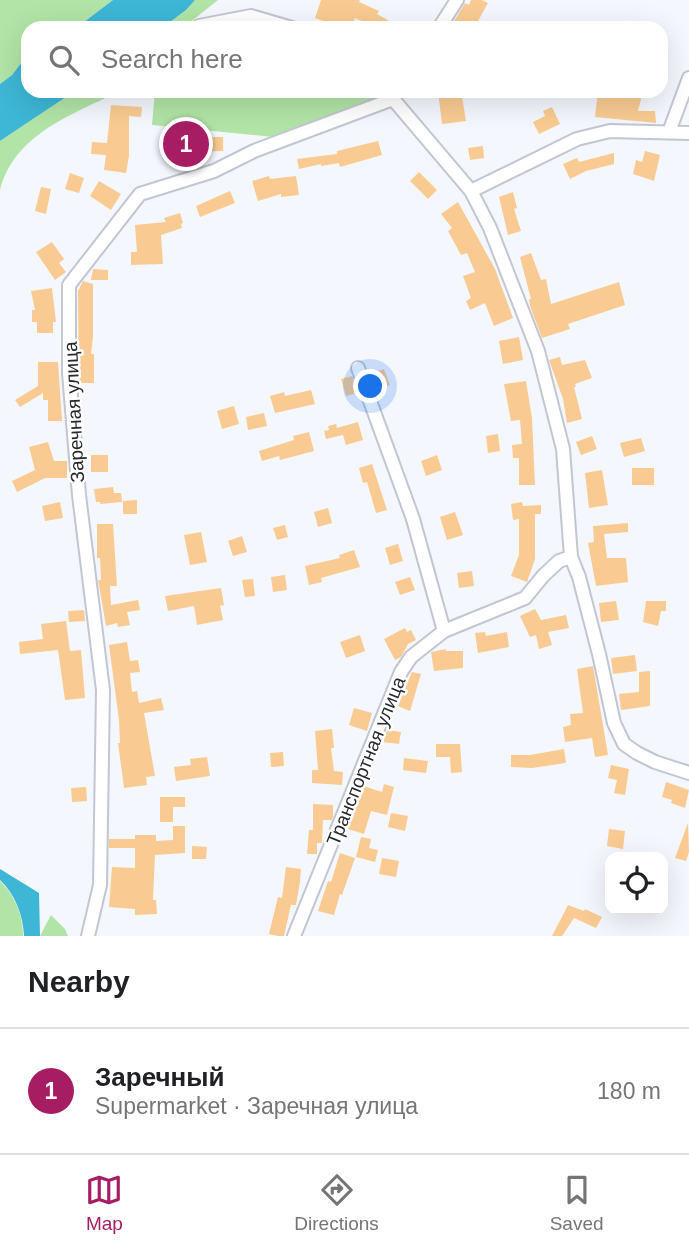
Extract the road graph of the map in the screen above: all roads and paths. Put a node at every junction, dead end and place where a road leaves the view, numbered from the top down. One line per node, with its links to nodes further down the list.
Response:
1 (457, 0): 4 (street)
2 (224, 21): 3 (street)
3 (268, 21)
4 (444, 21)
5 (689, 78): 8 (street)
6 (382, 98): 15 (street, Заречная улица)
7 (395, 98): 10 (street)
8 (669, 132): 9 (street); 10 (street)
9 (689, 134)
10 (471, 191): 12 (street)
11 (358, 368): 13 (street)
12 (571, 556): 13 (street, Транспортная улица); 14 (street)
13 (444, 631): 16 (street, Транспортная улица)
14 (689, 773)
15 (88, 936)
16 (293, 936)

